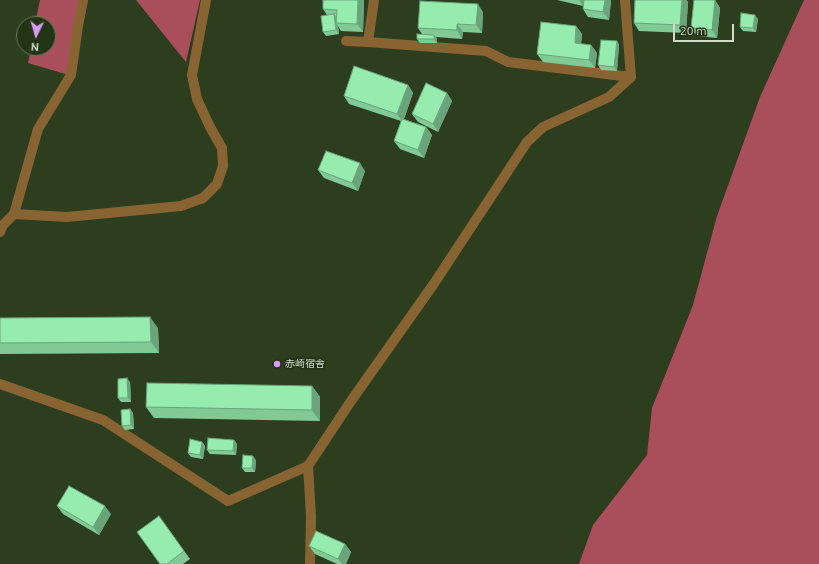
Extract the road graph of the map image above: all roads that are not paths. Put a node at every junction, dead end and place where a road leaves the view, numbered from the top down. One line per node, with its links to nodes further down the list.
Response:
1 (83, 0): 8 (street)
2 (206, 0): 8 (street)
3 (374, 0): 6 (street)
4 (624, 0): 7 (street)
5 (346, 41): 6 (street)
6 (368, 42): 7 (street)
7 (631, 77): 11 (street)
8 (14, 214): 9 (street)
9 (0, 232)
10 (0, 384): 11 (street)
11 (308, 466): 12 (street)
12 (310, 564)

